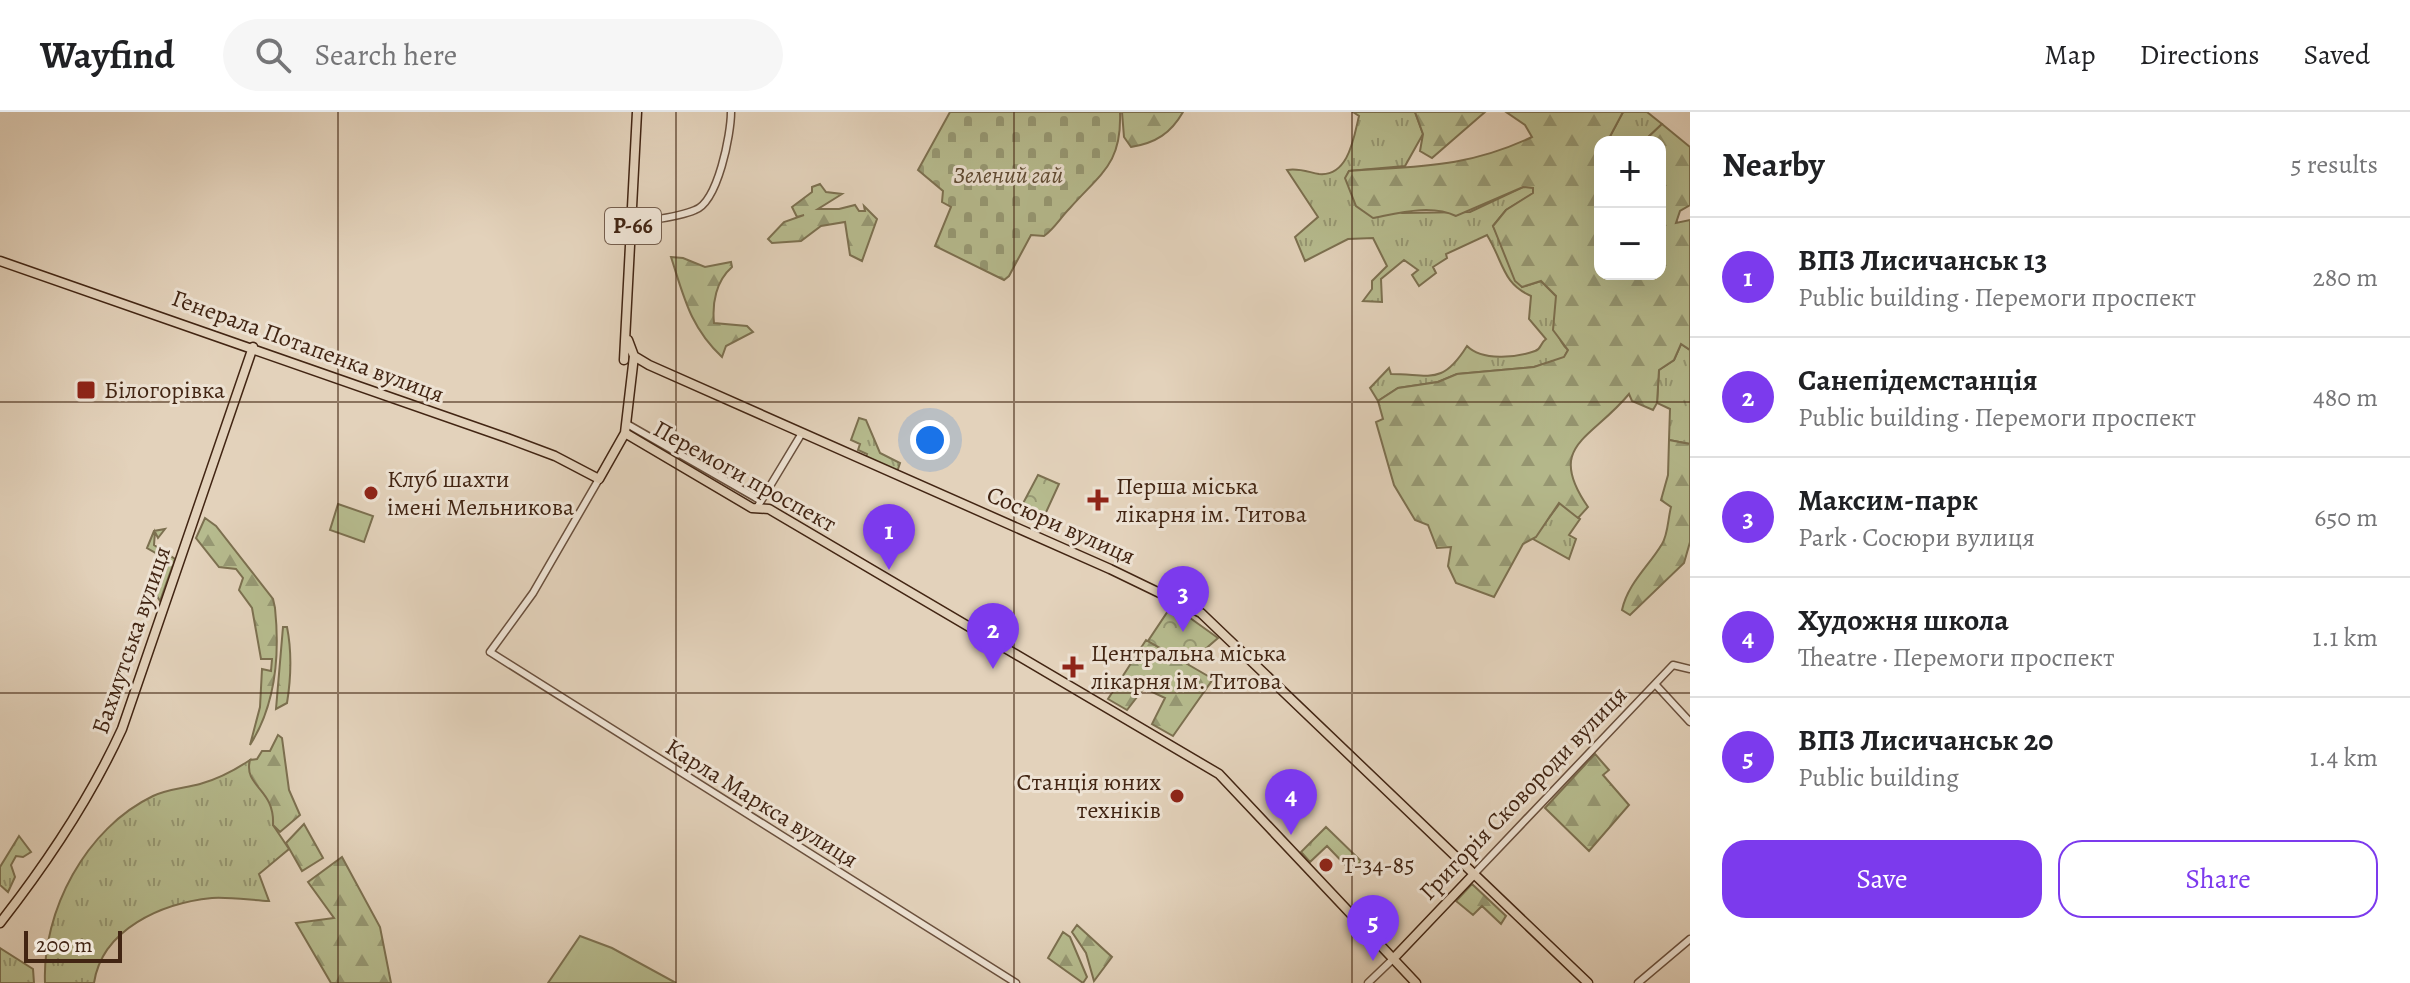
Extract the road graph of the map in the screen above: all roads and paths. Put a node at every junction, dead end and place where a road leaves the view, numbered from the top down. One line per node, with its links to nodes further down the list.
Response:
1 (637, 112): 3 (main road, Р-66)
2 (731, 112): 3 (street)
3 (633, 223): 6 (main road, Р-66)
4 (0, 261): 5 (main road, Генерала Потапенка вулиця)
5 (253, 347): 9 (main road, Генерала Потапенка вулиця); 15 (main road, Бахмутська вулиця)
6 (630, 357): 7 (main road); 8 (main road, Сосюри вулиця)
7 (626, 428): 9 (main road); 10 (main road, Перемоги проспект)
8 (802, 433): 10 (street); 14 (main road, Сосюри вулиця)
9 (599, 479): 18 (street, Карла Маркса вулиця)
10 (760, 500): 17 (main road, Перемоги проспект)
11 (1690, 669): 12 (street, Григорія Сковороди вулиця)
12 (1655, 684): 13 (street); 14 (street, Григорія Сковороди вулиця)
13 (1690, 722)
14 (1474, 874): 17 (main road, Григорія Сковороди вулиця); 21 (main road, Сосюри вулиця)
15 (0, 923)
16 (1690, 939): 22 (street)
17 (1393, 959): 19 (street, Григорія Сковороди вулиця); 20 (main road, Перемоги проспект)
18 (1016, 983)
19 (1368, 983)
20 (1416, 983)
21 (1588, 983)
22 (1638, 983)

